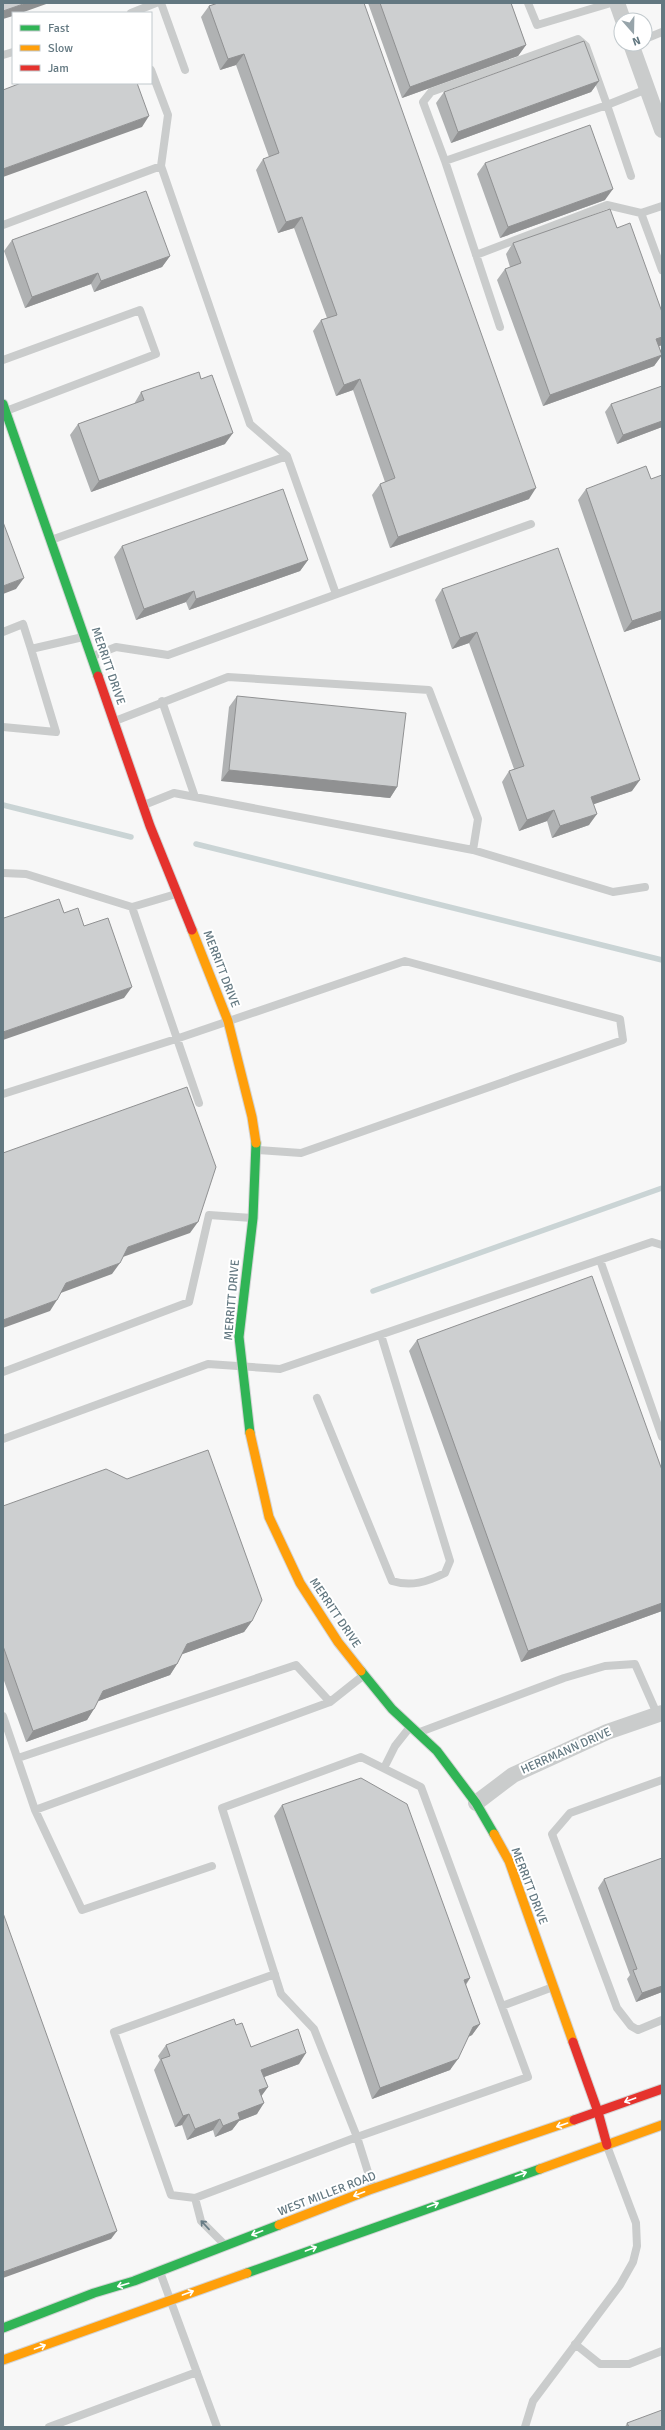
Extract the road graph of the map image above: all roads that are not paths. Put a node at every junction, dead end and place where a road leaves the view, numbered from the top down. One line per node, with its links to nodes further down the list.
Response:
1 (156, 3): 5 (lane)
2 (161, 3): 7 (lane)
3 (528, 3): 4 (lane)
4 (610, 3)
5 (134, 12)
6 (634, 52): 9 (street)
7 (185, 70)
8 (152, 73): 13 (lane)
9 (647, 89): 10 (lane); 11 (street)
10 (607, 105): 12 (lane); 12 (lane); 14 (lane)
11 (662, 130)
12 (445, 161): 18 (lane)
13 (161, 166): 17 (lane); 23 (lane)
14 (631, 176)
15 (662, 206): 16 (lane)
16 (641, 213): 18 (lane); 19 (lane)
17 (3, 225)
18 (476, 255): 20 (lane)
19 (662, 270)
20 (500, 327)
21 (3, 360): 22 (lane)
22 (4, 408): 25 (street, MERRITT DRIVE)
23 (287, 456): 25 (lane); 26 (lane)
24 (531, 524): 26 (lane)
25 (51, 540): 28 (street, MERRITT DRIVE)
26 (336, 594): 30 (lane)
27 (3, 632): 29 (lane)
28 (85, 636): 29 (lane); 30 (street, MERRITT DRIVE)
29 (31, 649): 33 (lane)
30 (92, 656): 32 (street, MERRITT DRIVE)
31 (162, 701): 32 (lane); 34 (lane); 36 (lane)
32 (114, 721): 35 (street, MERRITT DRIVE)
33 (3, 727)
34 (195, 797): 35 (lane); 36 (lane)
35 (143, 806): 39 (street, MERRITT DRIVE)
36 (473, 850): 38 (lane)
37 (3, 873): 40 (lane)
38 (645, 887)
39 (178, 893): 40 (lane); 41 (street, MERRITT DRIVE)
40 (132, 907): 42 (lane)
41 (228, 1021): 42 (lane); 45 (street, MERRITT DRIVE); 45 (lane)
42 (176, 1039): 43 (lane); 44 (lane)
43 (3, 1094)
44 (199, 1103)
45 (257, 1150): 46 (street, MERRITT DRIVE)
46 (253, 1218): 50 (street, MERRITT DRIVE); 51 (lane)
47 (662, 1245): 48 (lane)
48 (600, 1260): 49 (lane); 53 (lane)
49 (381, 1335): 50 (lane); 52 (lane)
50 (242, 1367): 54 (lane); 55 (street, MERRITT DRIVE)
51 (3, 1372)
52 (317, 1398)
53 (662, 1437)
54 (3, 1439)
55 (364, 1675): 56 (lane); 59 (street, MERRITT DRIVE)
56 (330, 1702): 61 (lane); 65 (lane)
57 (660, 1715): 60 (lane); 64 (street, HERRMANN DRIVE)
58 (3, 1716): 61 (lane)
59 (410, 1726): 60 (street, MERRITT DRIVE); 62 (lane)
60 (418, 1733): 64 (street, MERRITT DRIVE)
61 (18, 1758): 65 (lane)
62 (384, 1768): 67 (lane); 69 (lane)
63 (662, 1780): 70 (lane)
64 (476, 1803): 68 (street, MERRITT DRIVE)
65 (35, 1810): 66 (lane)
66 (212, 1866)
67 (275, 1974): 74 (lane); 77 (lane)
68 (554, 1987): 69 (lane); 72 (street, MERRITT DRIVE)
69 (502, 2006): 74 (lane)
70 (662, 2020)
71 (662, 2088): 72 (street, WEST MILLER ROAD, one-way to 72)
72 (598, 2112): 75 (street, MERRITT DRIVE); 76 (street, WEST MILLER ROAD, one-way to 76)
73 (662, 2125): 75 (street)
74 (356, 2137): 76 (lane); 77 (lane)
75 (607, 2145): 80 (street, one-way to 75); 82 (lane)
76 (373, 2189): 78 (street, WEST MILLER ROAD, one-way to 78)
77 (195, 2198): 78 (lane, one-way to 77)
78 (225, 2245): 79 (street, WEST MILLER ROAD)
79 (160, 2271): 80 (lane); 81 (street, WEST MILLER ROAD, one-way to 81)
80 (171, 2300): 84 (street, one-way to 80); 85 (lane)
81 (3, 2328)
82 (575, 2344): 83 (lane); 88 (lane)
83 (662, 2352)
84 (3, 2360)
85 (197, 2372): 86 (lane); 87 (lane)
86 (49, 2427)
87 (217, 2427)
88 (525, 2427)

